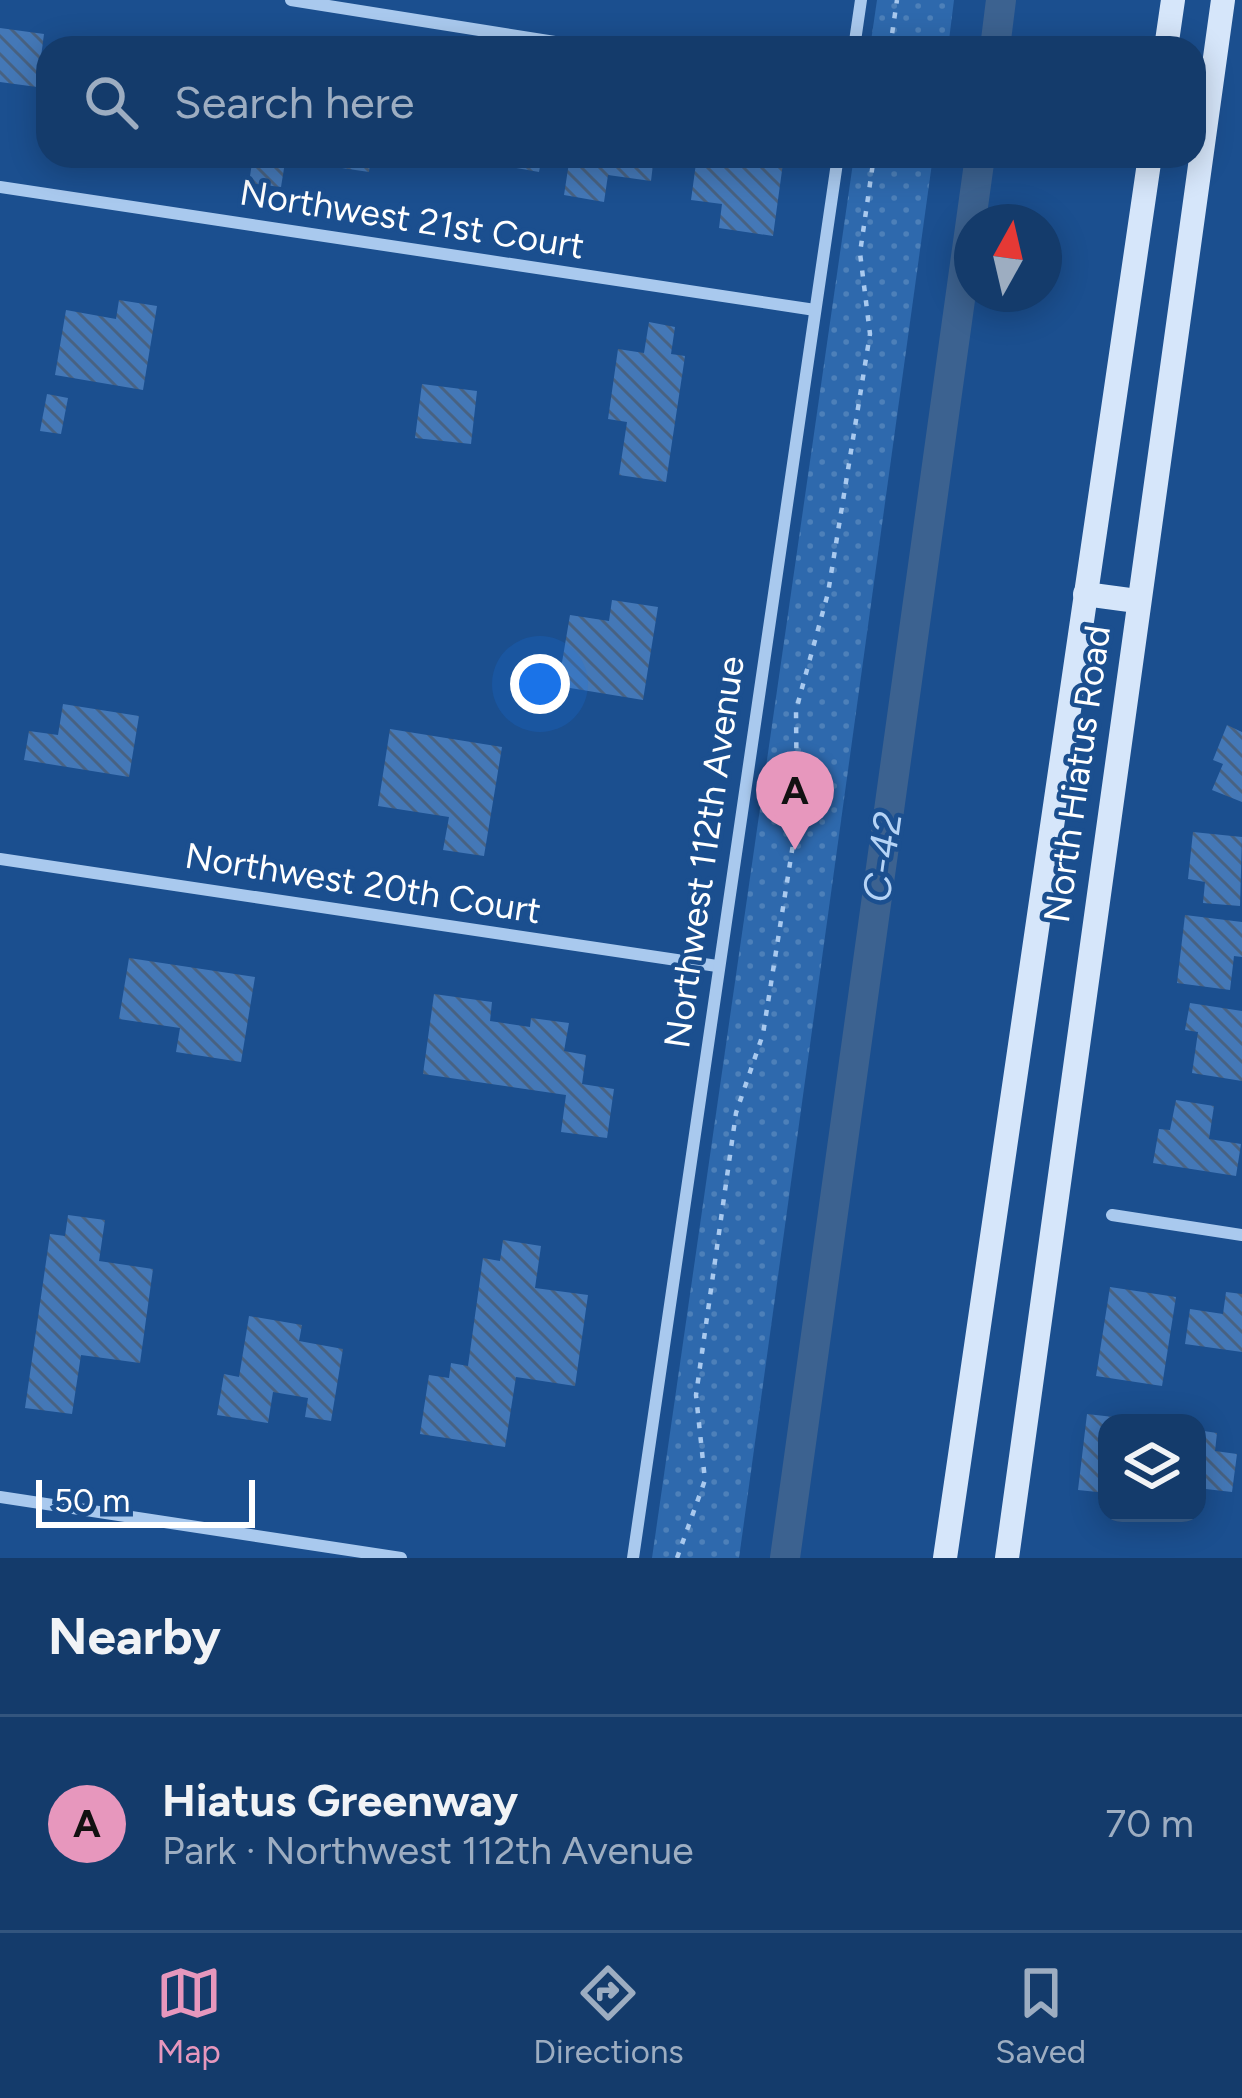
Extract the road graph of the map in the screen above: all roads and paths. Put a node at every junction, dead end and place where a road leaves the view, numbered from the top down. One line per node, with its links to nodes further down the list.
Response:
1 (291, 0): 6 (street)
2 (861, 0): 7 (street)
3 (897, 0): 8 (path)
4 (1173, 0): 9 (main road)
5 (1223, 0): 10 (main road, North Hiatus Road)
6 (518, 36)
7 (856, 36)
8 (892, 36)
9 (1168, 36)
10 (1206, 119)
11 (836, 168): 16 (street, Northwest 112th Avenue)
12 (872, 168): 26 (path)
13 (1148, 168): 17 (main road, North Hiatus Road)
14 (1199, 168): 18 (main road, North Hiatus Road)
15 (0, 187): 16 (street, Northwest 21st Court)
16 (815, 310): 20 (street, Northwest 112th Avenue)
17 (1085, 594): 18 (main road); 27 (main road, North Hiatus Road)
18 (1137, 601): 28 (main road, North Hiatus Road)
19 (0, 859): 20 (street, Northwest 20th Court)
20 (717, 966): 25 (street, Northwest 112th Avenue)
21 (1112, 1215): 22 (street)
22 (1242, 1234)
23 (0, 1497): 24 (street)
24 (401, 1558)
25 (633, 1558)
26 (677, 1558)
27 (945, 1558)
28 (1007, 1558)

